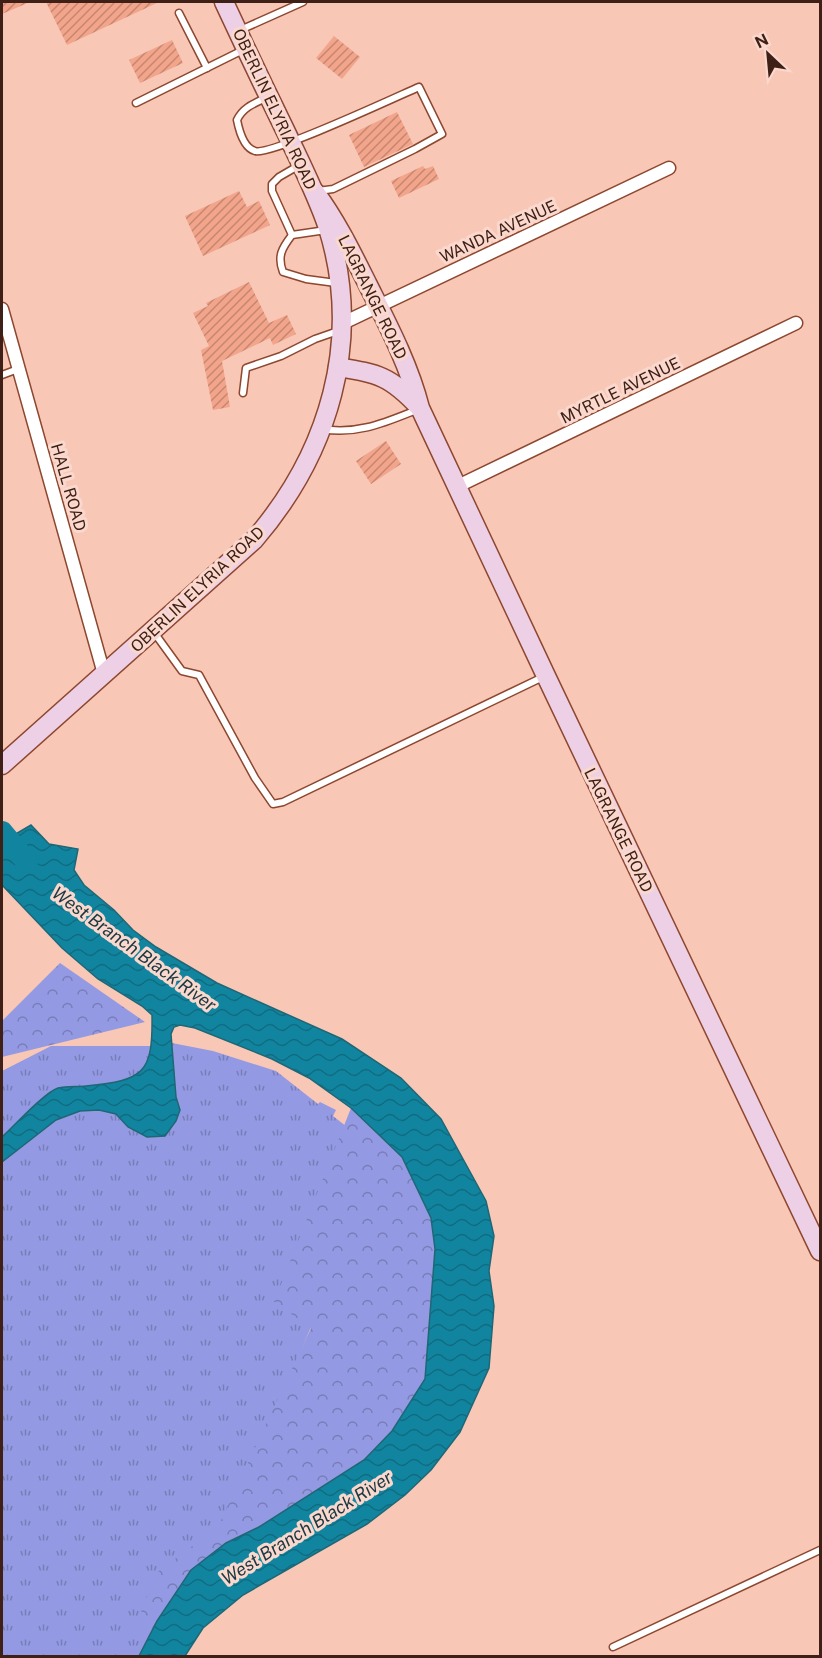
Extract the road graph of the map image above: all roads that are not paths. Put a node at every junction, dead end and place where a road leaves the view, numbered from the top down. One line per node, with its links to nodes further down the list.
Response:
1 (224, 2): 4 (main road, OBERLIN ELYRIA ROAD)
2 (303, 2): 4 (lane)
3 (179, 13): 6 (lane)
4 (238, 31): 5 (main road, OBERLIN ELYRIA ROAD)
5 (246, 49): 6 (lane); 7 (main road, OBERLIN ELYRIA ROAD)
6 (207, 68): 8 (lane)
7 (269, 96): 9 (main road, OBERLIN ELYRIA ROAD); 9 (lane)
8 (136, 103)
9 (291, 142): 10 (main road, OBERLIN ELYRIA ROAD); 12 (lane)
10 (301, 164): 12 (main road, OBERLIN ELYRIA ROAD); 14 (lane)
11 (669, 168): 16 (street, WANDA AVENUE)
12 (315, 192): 13 (main road, OBERLIN ELYRIA ROAD); 16 (main road, LAGRANGE ROAD)
13 (328, 229): 14 (lane); 15 (main road, OBERLIN ELYRIA ROAD)
14 (291, 235): 15 (lane)
15 (339, 284): 19 (main road, OBERLIN ELYRIA ROAD)
16 (378, 306): 19 (street, WANDA AVENUE); 24 (main road, LAGRANGE ROAD)
17 (2, 309): 21 (street, HALL ROAD)
18 (796, 323): 26 (street, MYRTLE AVENUE)
19 (341, 327): 20 (main road, OBERLIN ELYRIA ROAD); 23 (lane)
20 (338, 367): 24 (main road, LAGRANGE ROAD); 25 (main road, OBERLIN ELYRIA ROAD)
21 (18, 369): 22 (lane); 28 (street, HALL ROAD)
22 (2, 375)
23 (243, 393)
24 (420, 408): 25 (lane); 26 (main road, LAGRANGE ROAD)
25 (322, 429): 27 (main road, OBERLIN ELYRIA ROAD)
26 (458, 486): 29 (main road, LAGRANGE ROAD)
27 (153, 631): 28 (main road, OBERLIN ELYRIA ROAD); 29 (lane)
28 (104, 674): 30 (main road, OBERLIN ELYRIA ROAD)
29 (546, 676): 31 (main road, LAGRANGE ROAD)
30 (2, 765)
31 (820, 1251)
32 (820, 1550): 33 (lane)
33 (613, 1647)

